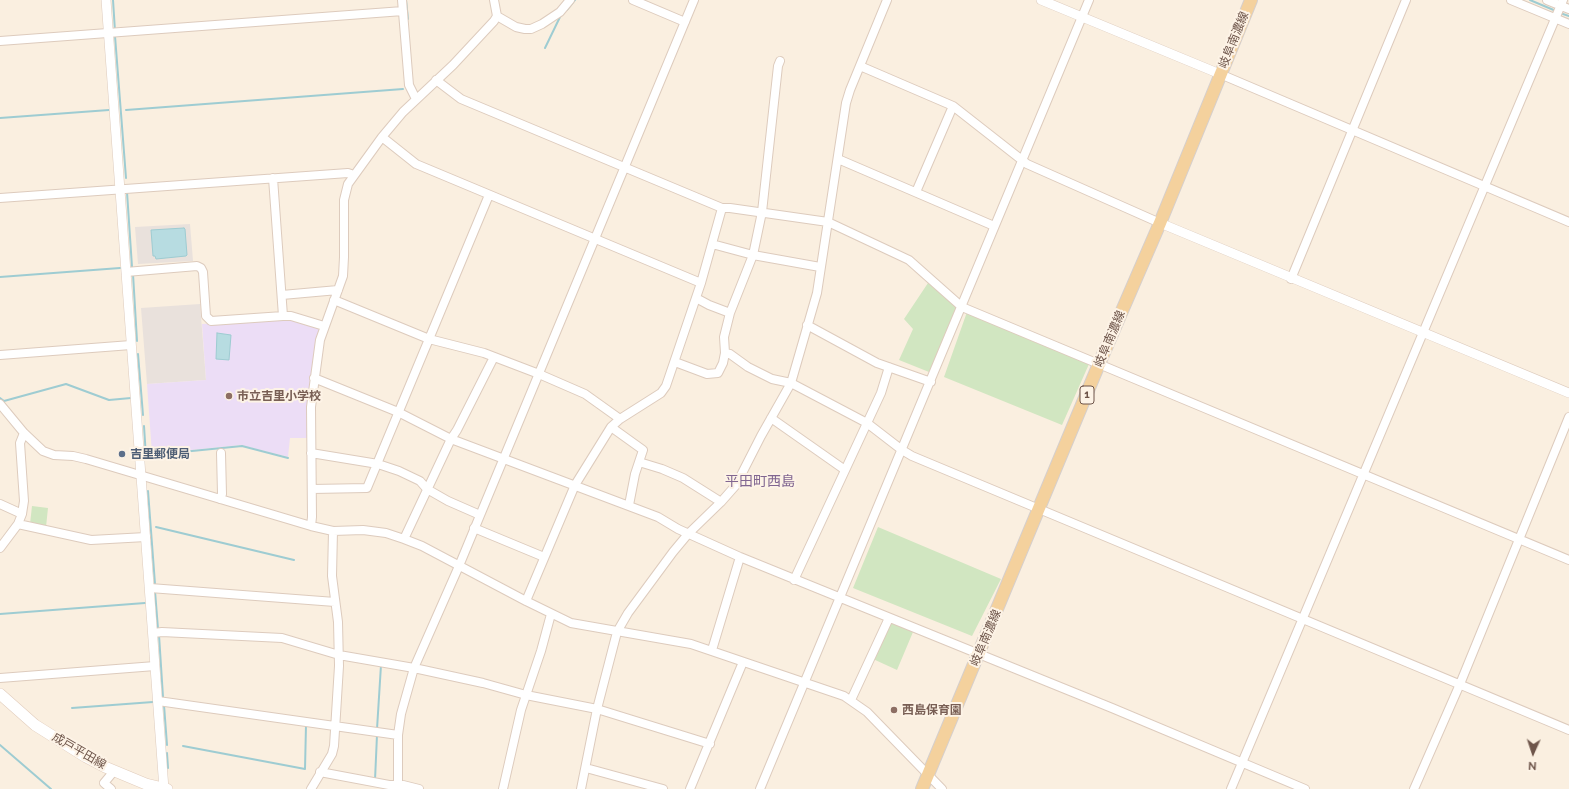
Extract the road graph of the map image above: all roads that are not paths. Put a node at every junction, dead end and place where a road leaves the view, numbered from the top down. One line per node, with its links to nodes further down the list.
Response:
1 (106, 0): 22 (street)
2 (402, 0): 16 (street)
3 (494, 0): 17 (street)
4 (570, 0): 17 (street)
5 (633, 0): 20 (street)
6 (694, 0): 20 (street)
7 (887, 0): 25 (street)
8 (1041, 0): 18 (street)
9 (1089, 0): 18 (street)
10 (1251, 0): 26 (main road, 岐阜南濃線 / 1)
11 (1406, 0): 30 (street)
12 (1511, 0): 19 (street)
13 (1547, 0): 14 (street)
14 (1561, 4): 15 (street); 19 (street)
15 (1569, 9)
16 (403, 11): 22 (street); 28 (street)
17 (497, 16): 27 (street)
18 (1082, 17): 26 (street); 33 (street)
19 (1556, 18): 21 (street); 37 (street)
20 (685, 22): 34 (street)
21 (1569, 24)
22 (113, 33): 23 (street); 38 (street)
23 (0, 41)
24 (780, 61): 43 (street)
25 (860, 66): 29 (street); 32 (street)
26 (1220, 74): 30 (street); 46 (main road, 岐阜南濃線 / 1)
27 (436, 80): 28 (street); 34 (street)
28 (416, 99): 31 (street)
29 (953, 106): 33 (street); 39 (street)
30 (1352, 129): 37 (street); 53 (street)
31 (382, 137): 35 (street); 40 (street)
32 (838, 159): 39 (street); 44 (street)
33 (1021, 161): 46 (street); 47 (street)
34 (625, 167): 42 (street); 48 (street)
35 (354, 175): 36 (street); 55 (street)
36 (274, 178): 38 (street); 56 (street)
37 (1484, 187): 45 (street); 64 (street)
38 (120, 190): 41 (street); 52 (street)
39 (916, 192): 47 (street)
40 (489, 195): 48 (street); 65 (street)
41 (0, 198)
42 (722, 208): 43 (street); 49 (street)
43 (762, 212): 44 (street); 50 (street)
44 (828, 222): 51 (street); 59 (street)
45 (1569, 222)
46 (1160, 224): 53 (street); 71 (main road, 岐阜南濃線 / 1)
47 (994, 226): 59 (street)
48 (594, 239): 54 (street); 73 (street)
49 (712, 244): 50 (street); 54 (street)
50 (753, 255): 51 (street); 60 (street)
51 (820, 267): 62 (street)
52 (126, 272): 61 (street); 66 (street)
53 (1292, 278): 64 (street)
54 (701, 283): 57 (street)
55 (338, 290): 56 (street); 58 (street)
56 (282, 295): 61 (street)
57 (696, 298): 60 (street); 70 (street)
58 (334, 300): 63 (street); 65 (street)
59 (962, 307): 71 (street); 75 (street)
60 (730, 313): 67 (street)
61 (284, 316): 63 (street)
62 (807, 325): 72 (street); 76 (street)
63 (324, 326): 74 (street)
64 (1423, 333): 77 (street); 94 (street)
65 (429, 340): 69 (street); 79 (street)
66 (131, 346): 68 (street); 95 (street)
67 (725, 353): 70 (street); 76 (street)
68 (0, 355)
69 (494, 357): 73 (street); 86 (street)
70 (675, 362): 81 (street)
71 (1099, 364): 94 (street); 103 (main road, 岐阜南濃線 / 1)
72 (889, 367): 75 (street); 83 (street)
73 (539, 374): 81 (street); 90 (street)
74 (314, 378): 79 (street); 89 (street)
75 (931, 382): 87 (street)
76 (791, 383): 82 (street); 83 (street)
77 (1569, 393)
78 (0, 404): 85 (street)
79 (398, 412): 86 (street); 92 (street)
80 (1569, 417): 113 (street)
81 (620, 418): 84 (street)
82 (771, 418): 93 (street); 100 (street)
83 (867, 423): 87 (street); 93 (street)
84 (611, 427): 91 (street); 96 (street)
85 (24, 433): 95 (street); 104 (street)
86 (451, 439): 90 (street); 98 (street)
87 (902, 450): 103 (street); 121 (street)
88 (221, 453): 99 (street)
89 (311, 453): 92 (street); 97 (street)
90 (504, 458): 96 (street); 105 (street)
91 (639, 462): 100 (street); 102 (street)
92 (378, 464): 97 (street); 98 (street)
93 (844, 470): 119 (street)
94 (1364, 474): 113 (street); 126 (street)
95 (141, 476): 99 (street); 111 (street)
96 (575, 485): 102 (street); 115 (street)
97 (312, 489): 107 (street)
98 (427, 489): 105 (street); 112 (street)
99 (220, 500): 107 (street)
100 (721, 502): 110 (street)
101 (0, 504): 104 (street)
102 (629, 505): 110 (street)
103 (1040, 508): 126 (street); 131 (main road, 岐阜南濃線 / 1)
104 (22, 514): 106 (street)
105 (480, 515): 108 (street)
106 (18, 524): 111 (street); 114 (street)
107 (311, 526): 109 (street)
108 (474, 528): 115 (street); 118 (street)
109 (333, 531): 112 (street); 123 (street)
110 (688, 534): 116 (street); 127 (street)
111 (146, 537): 120 (street)
112 (404, 539): 118 (street)
113 (1519, 539): 117 (street); 137 (street)
114 (0, 548)
115 (544, 557): 122 (street)
116 (740, 557): 119 (street); 129 (street)
117 (1569, 560)
118 (459, 566): 122 (street); 134 (street)
119 (794, 580): 121 (street)
120 (150, 588): 123 (street); 128 (street)
121 (840, 598): 125 (street); 136 (street)
122 (526, 601): 124 (street)
123 (335, 602): 130 (street)
124 (552, 614): 127 (street); 139 (street)
125 (889, 618): 131 (street); 140 (street)
126 (1302, 618): 137 (street); 147 (street)
127 (617, 632): 129 (street); 142 (street)
128 (153, 633): 130 (street); 133 (street)
129 (712, 650): 132 (street)
130 (339, 655): 134 (street); 143 (street)
131 (979, 655): 147 (street); 151 (main road, 岐阜南濃線 / 1)
132 (744, 662): 136 (street); 146 (street)
133 (155, 666): 135 (street); 141 (street)
134 (414, 668): 139 (street); 145 (street)
135 (0, 678)
136 (805, 682): 140 (street); 161 (street)
137 (1460, 684): 144 (street); 166 (street)
138 (0, 694): 149 (main road, 成戸平田線)
139 (526, 695): 142 (street); 157 (street)
140 (851, 700): 151 (street)
141 (158, 701): 143 (street); 154 (street)
142 (597, 709): 146 (street); 148 (street)
143 (335, 727): 145 (street); 150 (street)
144 (1569, 730)
145 (398, 735): 152 (street)
146 (710, 744): 160 (street)
147 (1242, 762): 164 (street); 165 (street)
148 (586, 768): 158 (street); 159 (street)
149 (114, 770): 153 (street); 154 (main road, 成戸平田線)
150 (320, 772): 152 (street); 155 (street)
151 (928, 774): 162 (main road, 岐阜南濃線 / 1); 163 (street)
152 (398, 787): 156 (street)
153 (111, 789)
154 (165, 789)
155 (311, 789)
156 (419, 789)
157 (503, 789)
158 (581, 789)
159 (662, 789)
160 (690, 789)
161 (760, 789)
162 (922, 789)
163 (942, 789)
164 (1231, 789)
165 (1305, 789)
166 (1414, 789)

